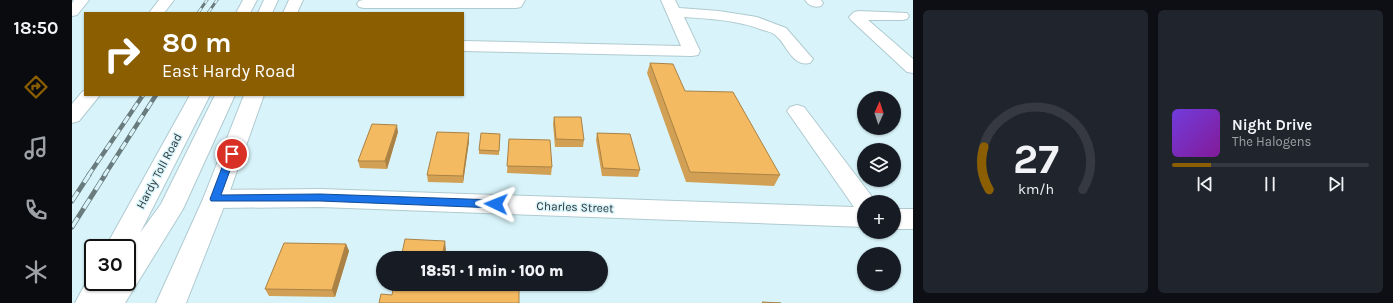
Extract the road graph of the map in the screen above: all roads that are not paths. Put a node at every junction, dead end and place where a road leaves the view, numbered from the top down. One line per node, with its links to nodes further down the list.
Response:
1 (82, 0): 10 (main road)
2 (167, 0): 11 (main road)
3 (250, 0): 12 (main road)
4 (271, 0): 13 (main road)
5 (296, 0): 14 (main road)
6 (518, 0): 8 (main road)
7 (881, 0): 15 (main road)
8 (364, 6)
9 (671, 6): 16 (main road); 17 (main road)
10 (72, 12)
11 (157, 12)
12 (244, 12)
13 (265, 12)
14 (290, 12)
15 (907, 20): 18 (main road)
16 (464, 46)
17 (804, 58)
18 (913, 68)
19 (89, 96): 24 (main road)
20 (199, 96): 30 (main road, Hardy Toll Road)
21 (225, 96): 31 (main road)
22 (254, 96): 26 (main road)
23 (797, 111): 25 (main road)
24 (72, 117)
25 (859, 195)
26 (215, 199): 27 (main road, Charles Street); 36 (main road)
27 (857, 217)
28 (901, 219): 29 (main road)
29 (913, 219)
30 (124, 239)
31 (136, 260)
32 (96, 291): 34 (main road)
33 (116, 291): 35 (main road)
34 (90, 303)
35 (108, 303)
36 (171, 303)

